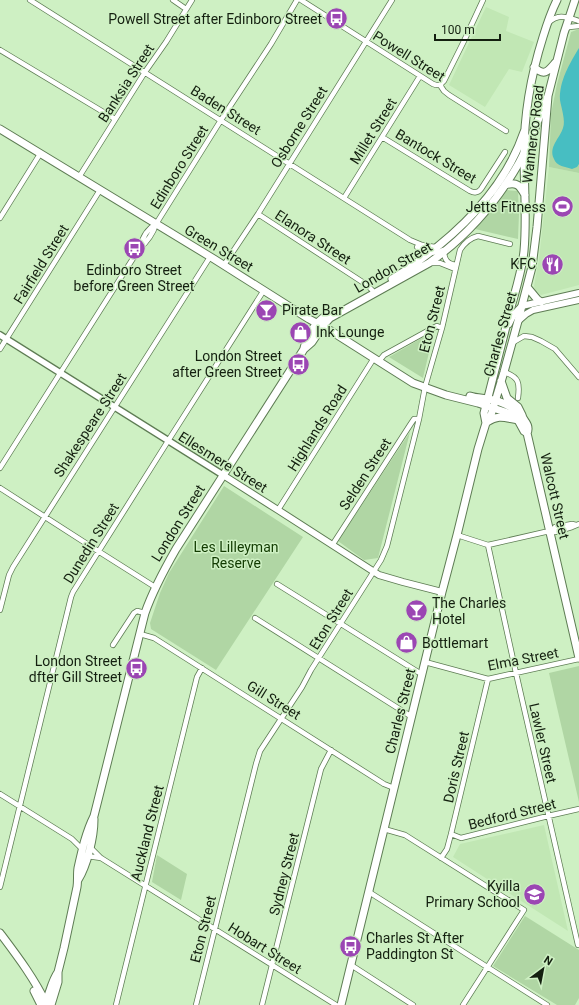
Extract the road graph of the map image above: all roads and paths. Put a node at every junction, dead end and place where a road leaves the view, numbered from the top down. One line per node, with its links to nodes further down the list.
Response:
1 (30, 0): 20 (street, Baden Street)
2 (173, 0): 10 (street)
3 (192, 0): 10 (street, Banksia Street)
4 (297, 0): 25 (street, Edinboro Street)
5 (301, 0): 16 (street, Powell Street)
6 (392, 0): 16 (street, Osborne Street)
7 (483, 0): 22 (street)
8 (557, 0): 13 (main road, Wanneroo Road)
9 (575, 0): 11 (main road, Wanneroo Road)
10 (186, 8): 20 (street, Banksia Street)
11 (569, 18): 12 (street); 13 (street); 15 (main road, Wanneroo Road)
12 (579, 21)
13 (547, 24): 19 (main road, Wanneroo Road)
14 (579, 26): 15 (street)
15 (566, 29): 18 (main road, Wanneroo Road)
16 (366, 41): 21 (street, Powell Street); 33 (street, Osborne Street)
17 (0, 50): 24 (street)
18 (557, 60): 19 (main road); 23 (main road, Wanneroo Road)
19 (534, 67): 26 (main road, Wanneroo Road)
20 (145, 72): 24 (street, Banksia Street); 25 (street, Baden Street)
21 (420, 76): 22 (street, Powell Street); 29 (street, Millet Street)
22 (440, 85): 28 (street, Powell Street)
23 (548, 96): 31 (main road, London Street); 42 (main road, Wanneroo Road)
24 (115, 119): 34 (street, Banksia Street)
25 (221, 120): 33 (street, Baden Street); 41 (street, Edinboro Street)
26 (525, 127): 31 (main road, Wanneroo Road); 46 (main road, London Street)
27 (0, 129): 32 (main road, Green Street)
28 (506, 131)
29 (382, 137): 30 (street, Bantock Street); 38 (street, Millet Street)
30 (505, 152)
31 (524, 152): 35 (main road, London Street); 37 (main road, Wanneroo Road)
32 (40, 154): 34 (main road, Green Street); 40 (street)
33 (289, 163): 38 (street, Baden Street); 39 (street, Osborne Street)
34 (79, 177): 36 (main road, Green Street)
35 (505, 185): 37 (main road); 47 (main road, London Street)
36 (100, 190): 41 (main road, Green Street); 67 (street, Fairfield Street)
37 (525, 195): 50 (main road, Wanneroo Road)
38 (344, 198): 43 (street, Baden Street)
39 (258, 214): 53 (street, Osborne Street); 57 (street, Elanora Street)
40 (0, 218)
41 (156, 224): 49 (main road, Green Street); 72 (street, Edinboro Street)
42 (537, 227): 55 (main road, Charles Street)
43 (410, 240): 45 (street, Baden Street); 46 (street, Baden Street)
44 (510, 244): 54 (street, Eton Street)
45 (417, 247): 48 (street, Baden Street); 51 (street)
46 (437, 247): 48 (main road, London Street)
47 (445, 250): 48 (street); 52 (main road, London Street); 54 (street)
48 (430, 253): 51 (main road, London Street)
49 (210, 257): 53 (main road, Green Street); 79 (street, Shakespeare Street)
50 (523, 258): 65 (main road, Charles Street)
51 (420, 260): 57 (main road, London Street)
52 (429, 263): 54 (street); 57 (main road, London Street)
53 (224, 265): 56 (main road, Green Street)
54 (456, 267): 64 (street, Eton Street)
55 (527, 287): 60 (main road); 61 (main road, Charles Street)
56 (264, 290): 63 (main road, Green Street); 83 (street, Dunedin Street)
57 (373, 292): 63 (main road, London Street)
58 (579, 293): 60 (main road)
59 (579, 300): 62 (main road)
60 (541, 302): 61 (main road)
61 (522, 306): 62 (main road, Charles Street); 65 (main road)
62 (518, 321): 68 (main road, Charles Street)
63 (319, 325): 70 (main road, Green Street); 85 (main road, London Street)
64 (442, 328): 70 (street, Highlands Road); 75 (street, Eton Street)
65 (505, 333): 78 (main road, Charles Street)
66 (0, 335): 67 (street, Ellesmere Street)
67 (6, 339): 69 (street, Fairfield Street); 72 (street, Ellesmere Street)
68 (512, 343): 71 (main road, Charles Street); 73 (street)
69 (0, 349)
70 (376, 359): 75 (main road, Green Street); 87 (street, Highlands Road)
71 (504, 372): 74 (main road, Charles Street); 76 (street)
72 (60, 374): 79 (street, Ellesmere Street); 84 (street, Edinboro Street)
73 (579, 377)
74 (501, 380): 77 (main road, Charles Street); 80 (main road)
75 (426, 388): 78 (main road, Green Street); 81 (street, Eton Street)
76 (518, 398)
77 (495, 400): 78 (main road); 80 (main road)
78 (489, 404): 80 (main road); 82 (main road, Charles Street)
79 (114, 407): 83 (street, Ellesmere Street); 88 (street, Shakespeare Street)
80 (520, 418): 82 (main road); 90 (main road, Walcott Street)
81 (419, 419): 92 (street, Selden Street); 95 (street, Eton Street)
82 (486, 423): 91 (main road, Charles Street)
83 (168, 441): 85 (street, Ellesmere Street); 94 (street, Dunedin Street)
84 (0, 468)
85 (223, 475): 87 (main road, Ellesmere Street); 97 (main road, London Street)
86 (0, 488): 88 (street)
87 (278, 510): 92 (main road, Ellesmere Street)
88 (45, 517): 94 (street); 99 (street, Shakespeare Street)
89 (578, 524): 90 (street)
90 (550, 532): 93 (street); 106 (main road, Walcott Street)
91 (457, 535): 93 (street); 98 (main road, Charles Street)
92 (333, 544): 95 (main road, Ellesmere Street)
93 (488, 545): 109 (street, Lawler Street)
94 (98, 551): 97 (street); 117 (street, Dunedin Street)
95 (374, 571): 98 (main road, Ellesmere Street); 102 (street, Eton Street)
96 (277, 584): 102 (street)
97 (155, 587): 100 (main road, London Street)
98 (442, 592): 107 (main road, Charles Street)
99 (0, 610)
100 (145, 613): 103 (main road, London Street); 104 (street)
101 (255, 618): 105 (street)
102 (341, 624): 105 (street, Eton Street); 110 (street)
103 (140, 634): 108 (street, Gill Street); 123 (main road, London Street)
104 (113, 645)
105 (319, 658): 112 (street); 113 (street, Eton Street)
106 (579, 659): 109 (street, Elma Street)
107 (425, 662): 110 (main road, Charles Street); 111 (street, Elma Street)
108 (202, 668): 113 (street, Gill Street); 126 (street, Auckland Street)
109 (516, 673): 111 (street, Elma Street); 119 (street, Lawler Street)
110 (422, 674): 112 (main road, Charles Street)
111 (488, 679): 121 (street, Doris Street)
112 (412, 717): 115 (main road, Charles Street)
113 (281, 718): 114 (street, Gill Street); 129 (street, Eton Street)
114 (330, 750): 115 (street, Gill Street); 133 (street, Sydney Street)
115 (394, 788): 120 (main road, Charles Street)
116 (0, 794): 117 (street, Hobart Street)
117 (19, 806): 122 (street, Hobart Street); 127 (street, Dunedin Street)
118 (579, 809): 119 (street, Bedford Street)
119 (548, 816): 121 (street, Bedford Street); 131 (street, Lawler Street)
120 (384, 829): 125 (street); 128 (main road, Charles Street)
121 (451, 834): 125 (street, Doris Street)
122 (72, 839): 123 (street, Hobart Street); 123 (street, Hobart Street)
123 (86, 849): 124 (street, Hobart Street); 124 (street, Hobart Street); 136 (main road, London Street)
124 (102, 858): 126 (street, Hobart Street)
125 (441, 858): 134 (street)
126 (145, 886): 129 (street, Hobart Street); 140 (street, Auckland Street)
127 (0, 887)
128 (369, 892): 132 (main road, Charles Street); 134 (street)
129 (214, 930): 133 (street, Hobart Street); 141 (street, Eton Street)
130 (1, 936): 135 (main road)
131 (579, 946)
132 (351, 965): 144 (main road, Charles Street); 145 (street)
133 (272, 966): 142 (street, Sydney Street); 143 (street, Hobart Street)
134 (487, 968): 146 (street); 147 (street)
135 (27, 970): 138 (main road); 139 (main road)
136 (58, 972): 137 (main road, London Street); 139 (main road, London Street)
137 (53, 979): 138 (main road); 139 (main road, London Street)
138 (34, 981): 139 (main road)
139 (46, 1005)
140 (116, 1005)
141 (196, 1005)
142 (262, 1005)
143 (336, 1005)
144 (340, 1005)
145 (413, 1005)
146 (463, 1005)
147 (547, 1005)

